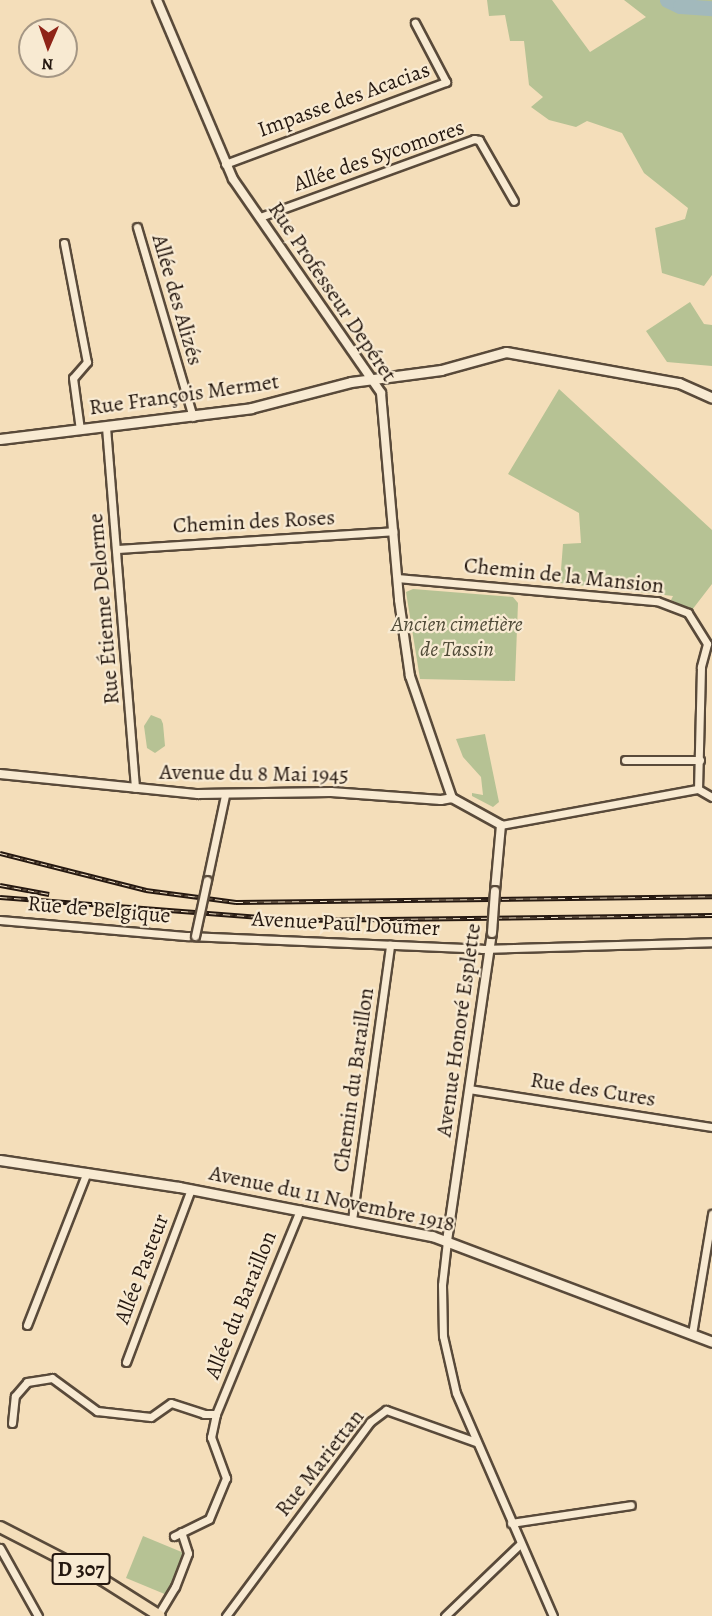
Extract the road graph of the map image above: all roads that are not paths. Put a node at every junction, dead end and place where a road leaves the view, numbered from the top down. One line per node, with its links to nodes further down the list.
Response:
1 (157, 0): 3 (street, Rue Professeur Depéret)
2 (415, 23): 3 (street, Impasse des Acacias)
3 (225, 164): 5 (street, Rue Professeur Depéret)
4 (514, 201): 5 (street, Allée des Sycomores)
5 (260, 217): 8 (street, Rue Professeur Depéret)
6 (137, 227): 10 (street, Allée des Alizés)
7 (64, 243): 12 (street)
8 (372, 381): 9 (main road, Rue François Mermet); 10 (main road, Rue François Mermet); 14 (street, Rue Professeur Depéret)
9 (712, 398)
10 (193, 418): 11 (main road, Rue François Mermet)
11 (106, 427): 12 (main road, Rue François Mermet); 15 (street, Rue Étienne Delorme)
12 (80, 430): 13 (main road, Rue François Mermet)
13 (0, 439)
14 (393, 531): 15 (street, Chemin des Roses); 16 (street, Rue Professeur Depéret)
15 (117, 549): 21 (street, Rue Étienne Delorme)
16 (397, 578): 17 (street, Chemin de la Mansion); 25 (street, Rue Professeur Depéret)
17 (710, 643): 19 (street)
18 (625, 760): 19 (street)
19 (700, 760): 22 (street)
20 (0, 774): 21 (street, Avenue du 8 Mai 1945)
21 (135, 788): 23 (street, Avenue du 8 Mai 1945)
22 (698, 789): 24 (street); 26 (street)
23 (225, 795): 25 (street, Avenue du 8 Mai 1945); 28 (street, bridge)
24 (712, 797)
25 (452, 798): 26 (street)
26 (501, 825): 31 (street, Avenue Honoré Esplette, bridge)
27 (0, 920): 28 (street, Rue de Belgique)
28 (195, 936): 30 (street, Avenue Paul Doumer)
29 (712, 942): 31 (street, Avenue Paul Doumer)
30 (390, 945): 31 (street, Avenue Paul Doumer); 39 (street, Chemin du Baraillon)
31 (491, 949): 32 (street, Avenue Honoré Esplette)
32 (469, 1089): 33 (street, Rue des Cures); 40 (street, Avenue Honoré Esplette)
33 (712, 1127)
34 (0, 1160): 35 (main road, Avenue du 11 Novembre 1918)
35 (87, 1172): 36 (main road, Avenue du 11 Novembre 1918); 41 (street)
36 (191, 1189): 37 (main road, Avenue du 11 Novembre 1918); 44 (street, Allée Pasteur)
37 (300, 1210): 39 (main road, Avenue du 11 Novembre 1918); 45 (street, Allée du Baraillon)
38 (712, 1215): 42 (street)
39 (352, 1220): 40 (main road, Avenue du 11 Novembre 1918)
40 (447, 1241): 42 (main road, Avenue du 11 Novembre 1918); 47 (street)
41 (27, 1325)
42 (692, 1334): 43 (main road, Avenue du 11 Novembre 1918)
43 (712, 1342)
44 (126, 1362)
45 (216, 1414): 46 (street); 54 (street, Allée du Baraillon)
46 (12, 1423)
47 (476, 1442): 49 (street); 55 (street, Rue Mariettan)
48 (631, 1505): 49 (street)
49 (511, 1523): 51 (street)
50 (1, 1531): 54 (main road, D 307)
51 (520, 1544): 56 (street); 57 (street)
52 (0, 1548): 53 (street)
53 (38, 1616)
54 (157, 1616)
55 (226, 1616)
56 (445, 1616)
57 (553, 1616)

